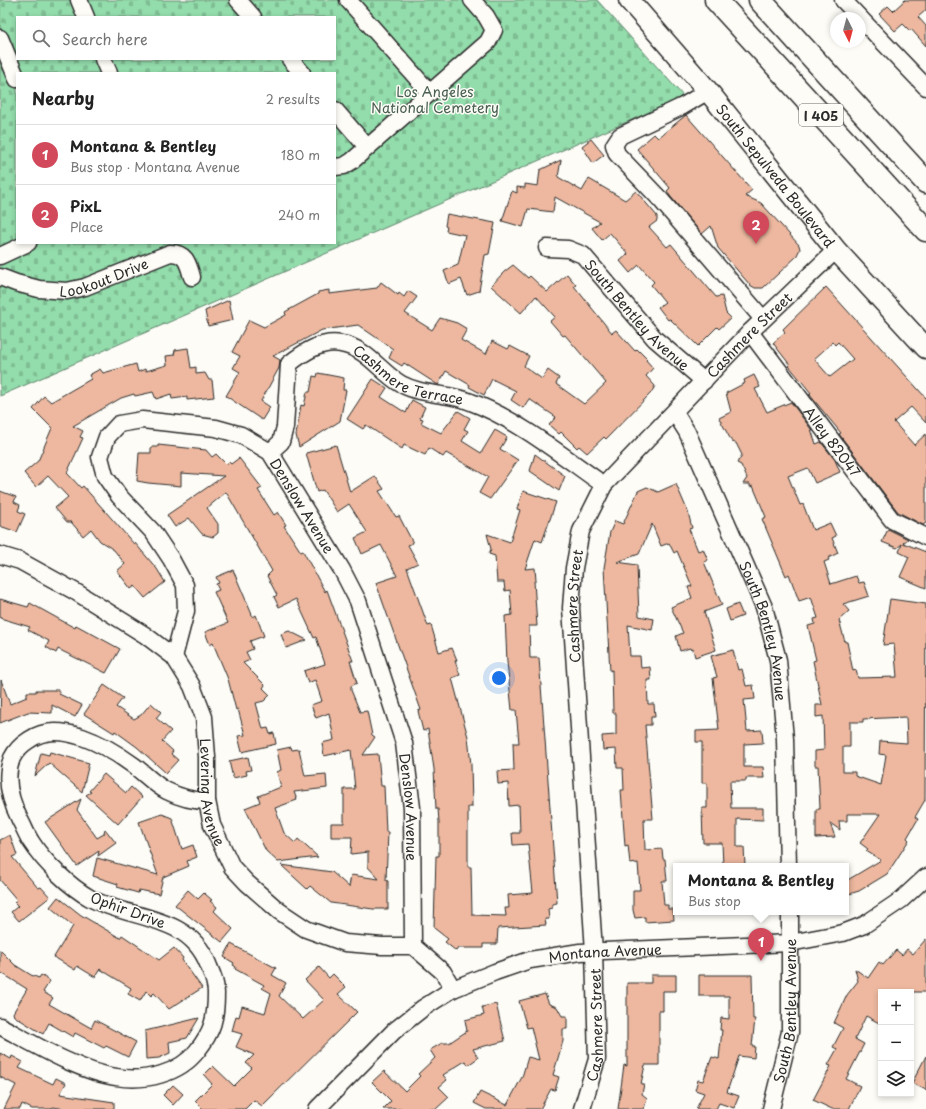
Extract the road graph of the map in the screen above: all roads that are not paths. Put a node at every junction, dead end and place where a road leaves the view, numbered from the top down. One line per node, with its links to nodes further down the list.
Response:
1 (79, 0): 11 (street)
2 (238, 0): 12 (street)
3 (348, 0): 22 (street)
4 (472, 0): 22 (street)
5 (629, 0): 21 (main road, South Sepulveda Boulevard)
6 (716, 0): 28 (highway, I 405)
7 (760, 0): 27 (highway)
8 (780, 0): 25 (highway)
9 (849, 2): 10 (street)
10 (856, 12)
11 (86, 16)
12 (252, 16)
13 (866, 24): 20 (street)
14 (0, 38): 19 (street)
15 (103, 60): 17 (street)
16 (291, 60): 18 (street)
17 (109, 72)
18 (301, 72)
19 (16, 77)
20 (926, 87)
21 (708, 90): 31 (main road, South Sepulveda Boulevard); 35 (street)
22 (429, 92): 24 (street)
23 (336, 111): 24 (street)
24 (367, 147): 26 (street)
25 (926, 161)
26 (336, 167)
27 (926, 182)
28 (926, 230)
29 (26, 244): 32 (street)
30 (547, 248): 38 (street, South Bentley Avenue)
31 (836, 250): 35 (street, Cashmere Street); 37 (main road, South Sepulveda Boulevard)
32 (0, 256)
33 (0, 277): 34 (street, Lookout Drive)
34 (192, 277)
35 (763, 319): 36 (street, Cashmere Street)
36 (750, 332): 38 (street, Cashmere Street); 42 (street, Alley 82047)
37 (926, 348)
38 (704, 381): 39 (street, Cashmere Street)
39 (675, 413): 41 (street, Cashmere Street); 46 (street, South Bentley Avenue)
40 (270, 452): 41 (street, Cashmere Terrace); 44 (street, Denslow Avenue); 50 (street, Denslow Avenue)
41 (604, 485): 51 (street, Cashmere Street)
42 (926, 537)
43 (0, 555): 44 (street, Levering Avenue)
44 (174, 657): 45 (street, Levering Avenue)
45 (207, 801): 50 (street, Levering Avenue); 53 (street, Ophir Drive)
46 (788, 863)
47 (926, 877): 49 (street, Montana Avenue)
48 (790, 915): 49 (street, South Bentley Avenue)
49 (790, 943): 51 (street, Montana Avenue); 56 (street, South Bentley Avenue)
50 (413, 946): 52 (street)
51 (594, 951): 52 (street, Montana Avenue); 55 (street, Cashmere Street)
52 (453, 990): 54 (street, Montana Avenue)
53 (0, 1026)
54 (317, 1109)
55 (582, 1109)
56 (771, 1109)

